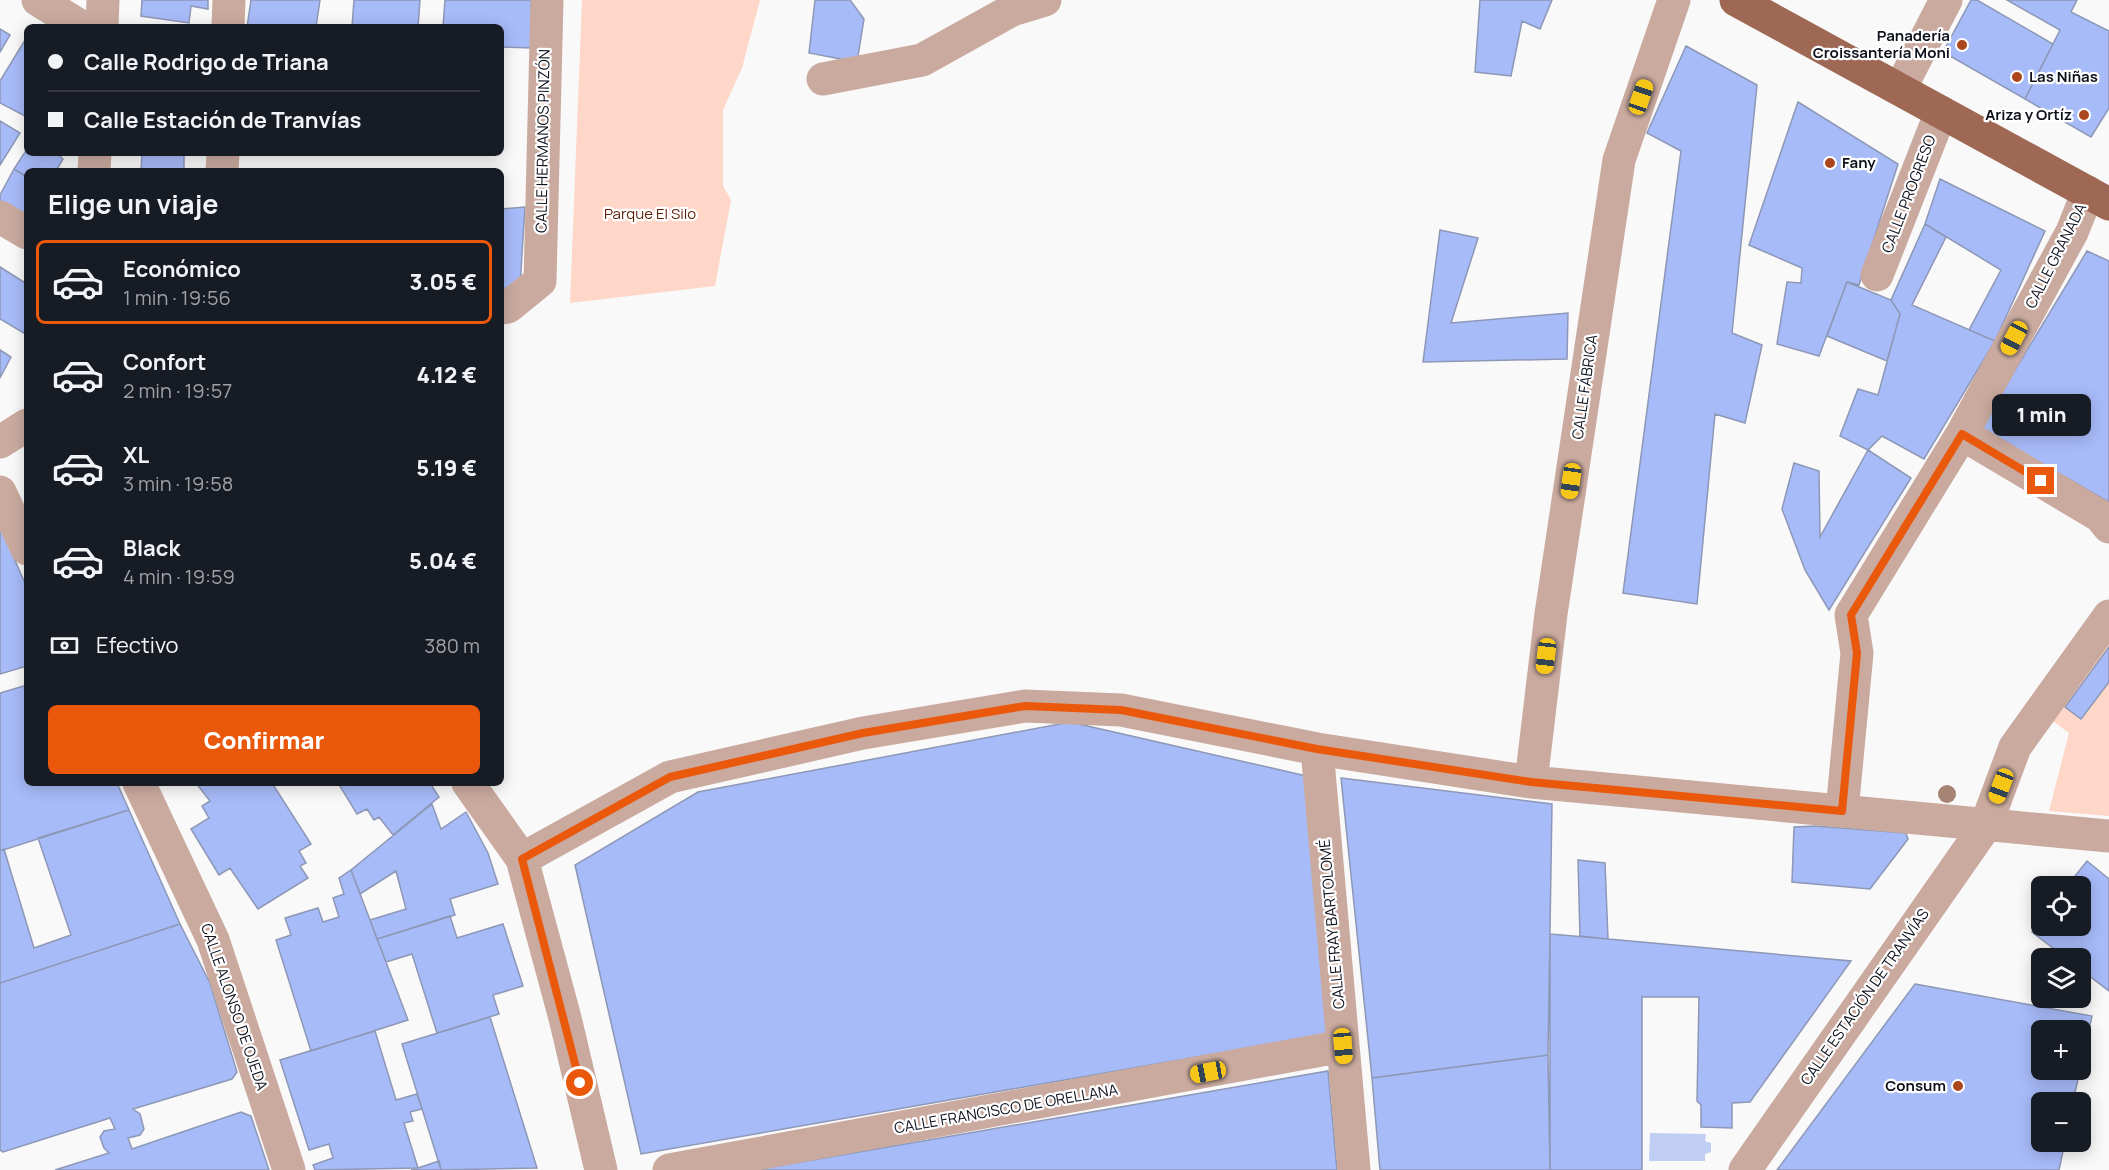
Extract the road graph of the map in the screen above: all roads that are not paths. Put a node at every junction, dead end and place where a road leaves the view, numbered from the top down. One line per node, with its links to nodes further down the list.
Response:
1 (38, 0): 9 (street)
2 (103, 0): 10 (street)
3 (229, 0): 11 (street)
4 (547, 0): 19 (street, CALLE HERMANOS PINZÓN)
5 (1045, 0): 12 (street)
6 (1674, 0): 28 (street, CALLE FÁBRICA)
7 (1736, 0): 13 (main road)
8 (1946, 0): 13 (street)
9 (77, 24)
10 (102, 24)
11 (228, 24)
12 (823, 79)
13 (1900, 89): 14 (main road)
14 (1941, 112): 15 (main road); 18 (street, CALLE PROGRESO)
15 (2098, 198): 21 (street, CALLE GRANADA)
16 (0, 217): 17 (street)
17 (24, 231)
18 (1877, 275)
19 (504, 308)
20 (24, 427): 22 (street)
21 (1962, 434): 24 (street); 31 (street, CALLE GRANADA)
22 (0, 442)
23 (0, 492): 25 (street)
24 (2109, 527)
25 (24, 543)
26 (2109, 616): 32 (street, CALLE ESTACIÓN DE TRANVÍAS)
27 (1317, 749): 28 (street); 34 (street); 35 (street, CALLE FRAY BARTOLOMÉ)
28 (1531, 782): 31 (street)
29 (140, 786): 36 (street, CALLE ALONSO DE OJEDA)
30 (470, 786): 34 (street)
31 (1842, 811): 32 (street)
32 (1986, 825): 33 (street); 40 (street, CALLE ESTACIÓN DE TRANVÍAS)
33 (2109, 836)
34 (522, 859): 37 (street)
35 (1343, 1046): 38 (street, CALLE FRANCISCO DE ORELLANA); 39 (street, CALLE FRAY BARTOLOMÉ)
36 (289, 1170)
37 (601, 1170)
38 (669, 1170)
39 (1354, 1170)
40 (1745, 1170)

